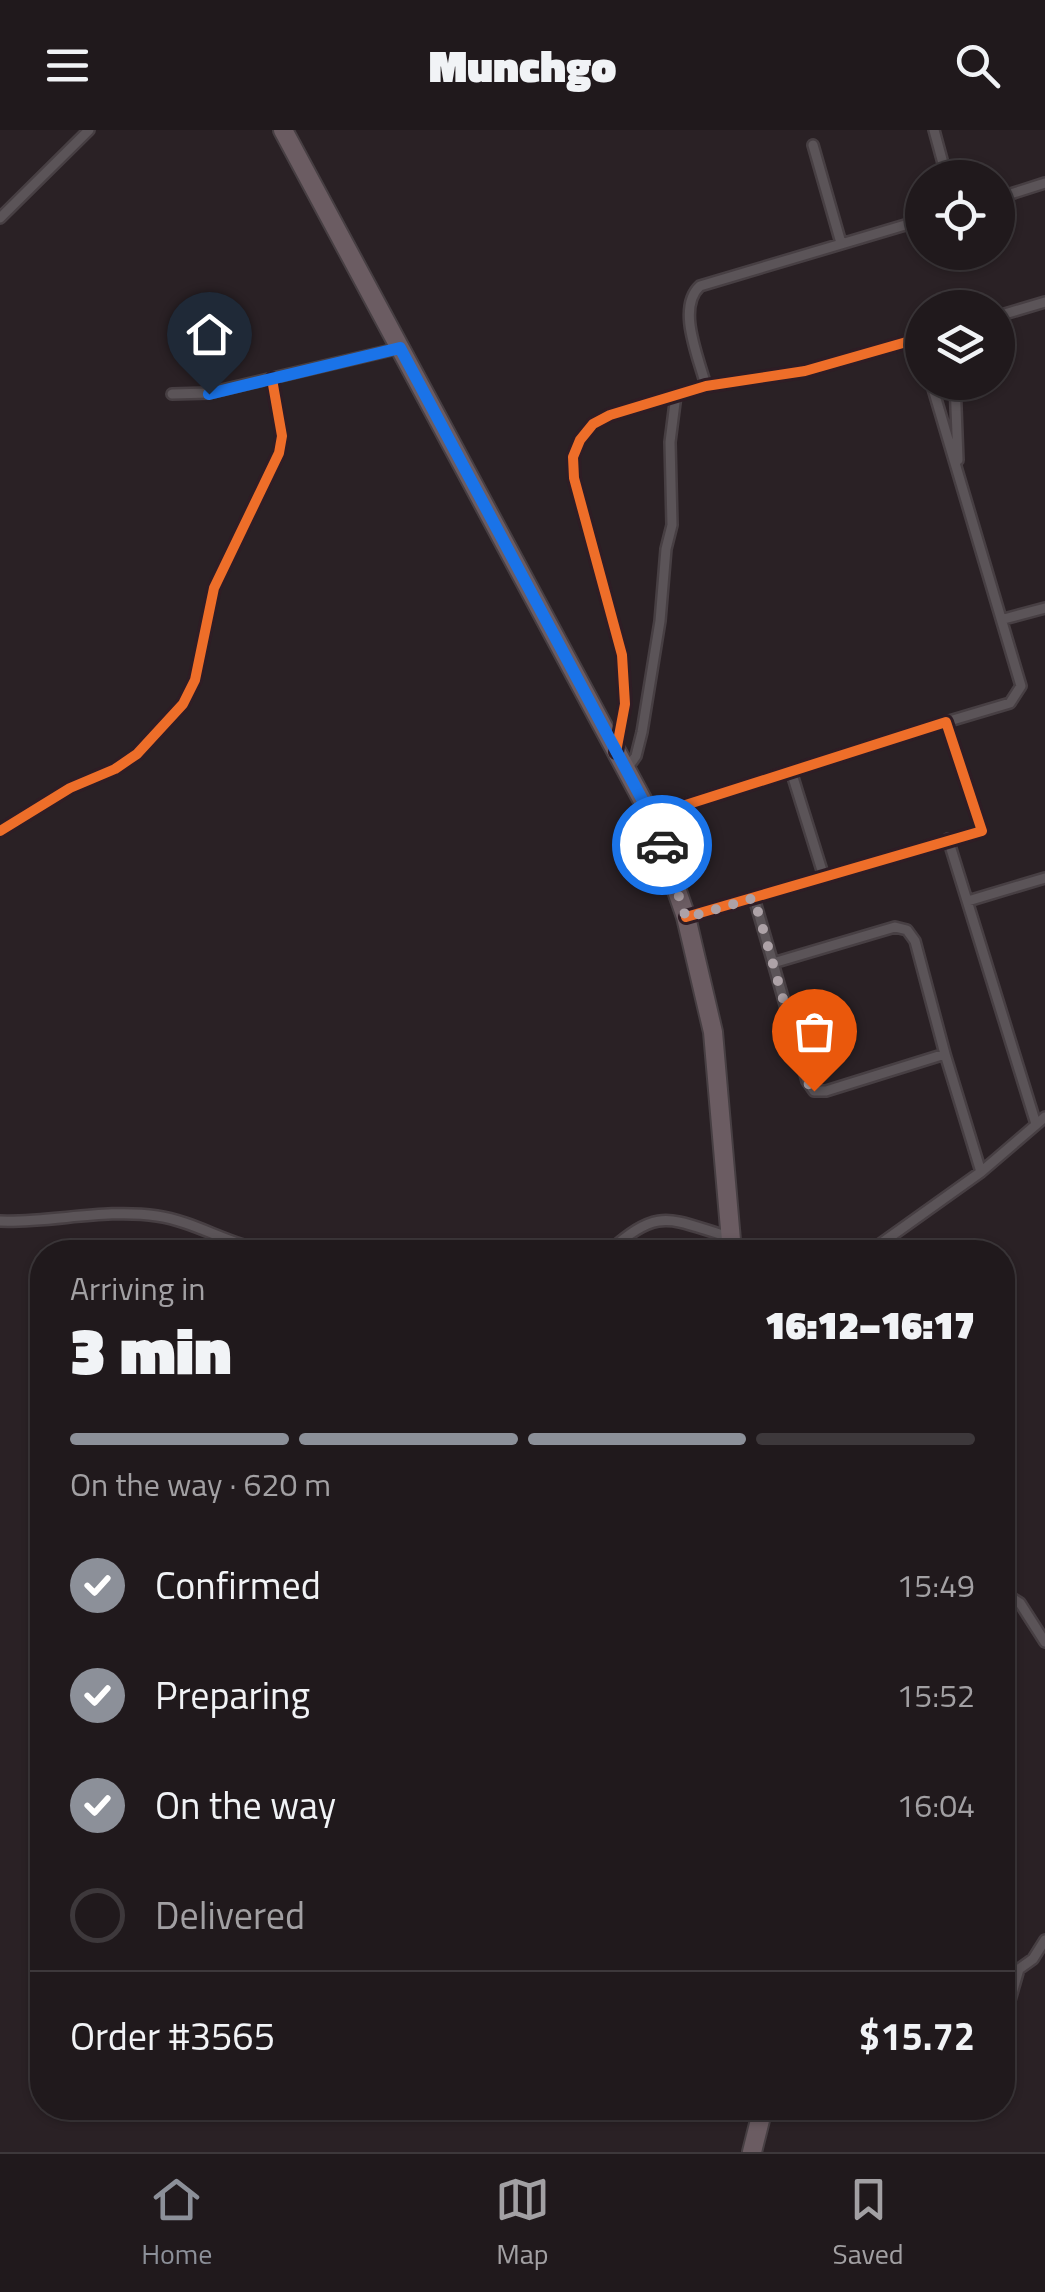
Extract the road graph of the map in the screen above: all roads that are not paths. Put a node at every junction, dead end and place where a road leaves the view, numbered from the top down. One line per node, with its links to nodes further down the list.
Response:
1 (89, 130): 8 (street)
2 (283, 130): 14 (highway)
3 (934, 130): 5 (street)
4 (813, 145): 10 (street)
5 (943, 160)
6 (1045, 184): 7 (street)
7 (1015, 193)
8 (0, 218)
9 (905, 225): 10 (street)
10 (841, 244): 16 (street)
11 (1045, 302): 12 (street)
12 (1015, 311)
13 (905, 342): 16 (street)
14 (400, 348): 15 (street); 25 (highway)
15 (272, 379): 17 (street); 29 (street)
16 (706, 386): 18 (street)
17 (172, 394)
18 (676, 395): 25 (street); 26 (street)
19 (936, 400): 21 (street)
20 (956, 400): 21 (street)
21 (958, 472): 23 (street)
22 (1045, 608): 23 (street)
23 (1004, 619): 24 (street)
24 (946, 722): 27 (street); 30 (street)
25 (616, 752): 26 (highway)
26 (626, 770): 28 (highway)
27 (791, 770): 28 (street); 31 (street)
28 (651, 816): 35 (highway)
29 (0, 830)
30 (948, 839): 31 (street); 34 (street)
31 (824, 876): 33 (street)
32 (1045, 878): 34 (street)
33 (754, 898): 35 (street); 36 (street)
34 (968, 901): 39 (street)
35 (686, 918): 45 (highway)
36 (772, 963): 37 (street); 37 (street)
37 (945, 1054): 40 (street)
38 (1045, 1116): 39 (street)
39 (1036, 1124): 40 (street)
40 (981, 1172): 46 (street)
41 (0, 1221): 42 (street)
42 (224, 1240)
43 (622, 1240): 44 (street)
44 (720, 1240)
45 (731, 1240)
46 (886, 1240)
47 (1015, 1600): 48 (street)
48 (1045, 1642)
49 (1045, 1940): 50 (street)
50 (1015, 1983)
51 (760, 2120): 52 (highway)
52 (752, 2152)

